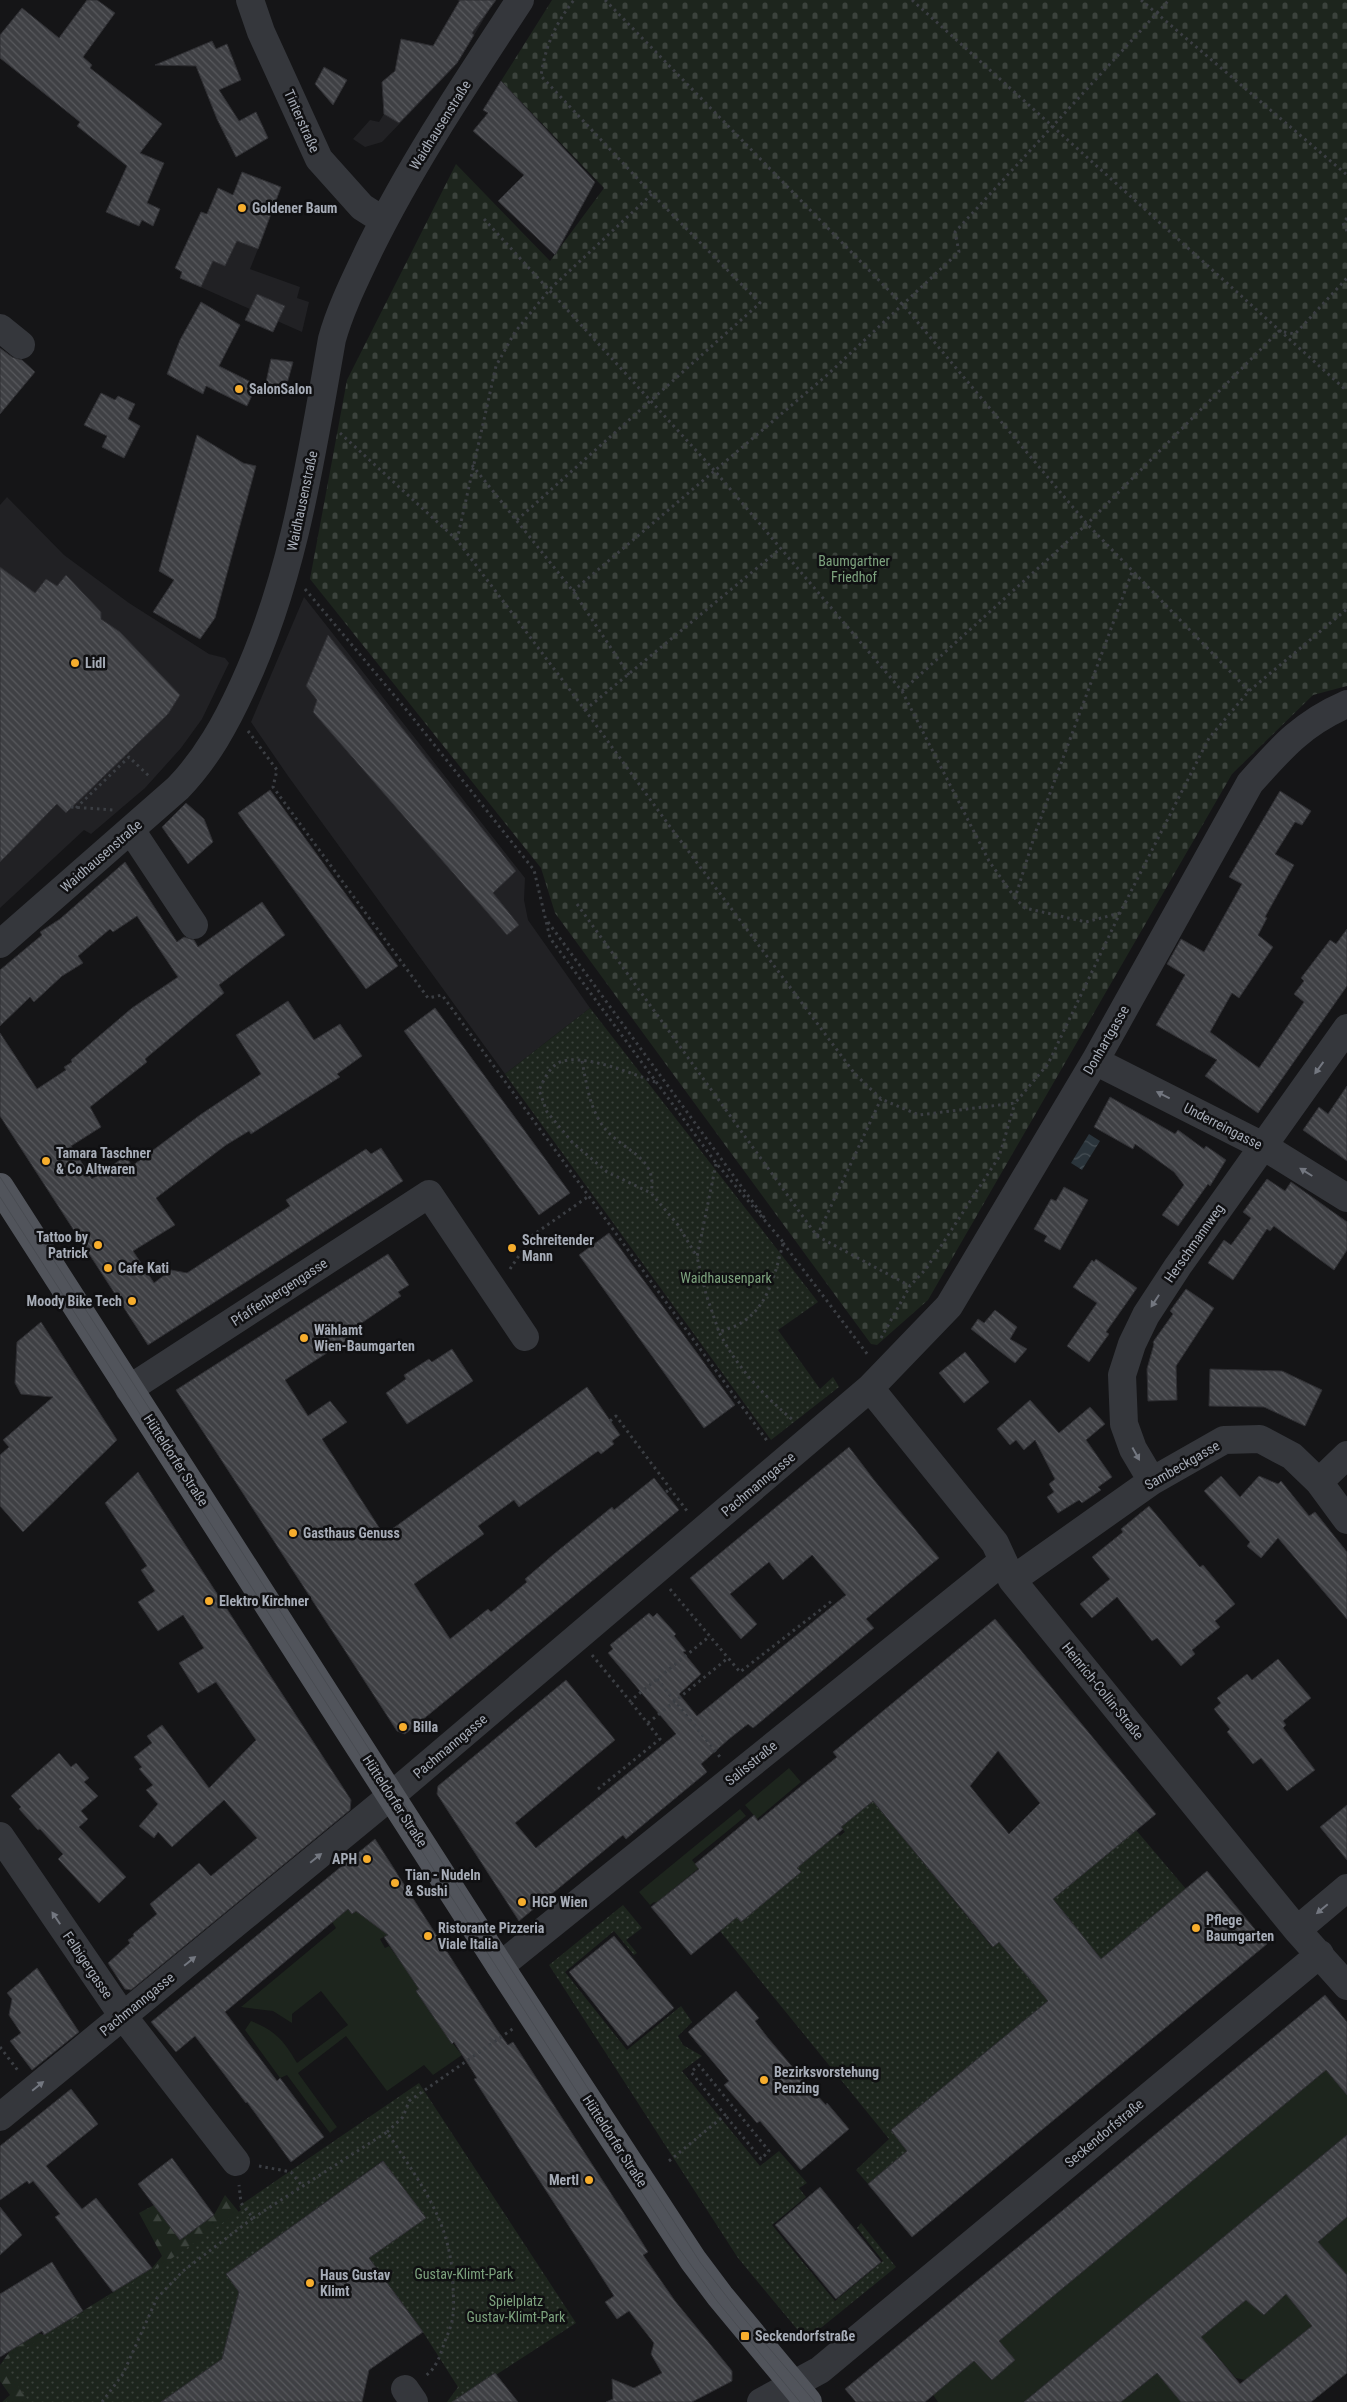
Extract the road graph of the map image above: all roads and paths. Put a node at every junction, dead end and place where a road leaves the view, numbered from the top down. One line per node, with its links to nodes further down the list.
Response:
1 (250, 0): 14 (street, Tinterstraße)
2 (520, 0): 14 (street, Waidhausenstraße)
3 (574, 0): 11 (path)
4 (605, 0): 18 (path)
5 (912, 0): 9 (path)
6 (1141, 0): 8 (path)
7 (1168, 0): 8 (path)
8 (1156, 12): 9 (path); 10 (path)
9 (1053, 126): 18 (path); 20 (path)
10 (1347, 175)
11 (652, 194): 17 (path); 23 (path)
12 (1347, 218): 15 (path)
13 (484, 219): 17 (path)
14 (384, 221): 24 (street, Waidhausenstraße)
15 (1347, 232)
16 (1347, 278): 20 (path)
17 (550, 289): 23 (path); 25 (path)
18 (904, 306): 26 (path); 28 (path)
19 (0, 328): 21 (street)
20 (1279, 331): 22 (path); 28 (path)
21 (21, 345)
22 (1347, 391)
23 (653, 401): 26 (path); 27 (path)
24 (317, 428): 29 (path); 32 (street, Waidhausenstraße)
25 (472, 465): 27 (path); 29 (path)
26 (714, 470): 30 (path); 33 (path)
27 (517, 520): 33 (path)
28 (1087, 524): 31 (path); 36 (path)
29 (456, 540): 39 (path)
30 (780, 548): 35 (path); 36 (path)
31 (1132, 572): 37 (path); 43 (path)
32 (284, 579): 40 (street, Waidhausenstraße); 46 (path)
33 (573, 591): 35 (path)
34 (1347, 609): 37 (path)
35 (629, 675): 39 (path)
36 (902, 691): 43 (path)
37 (1249, 692): 45 (path)
38 (1347, 704): 51 (street, Donhartgasse)
39 (586, 710): 53 (path)
40 (232, 711): 42 (street, Waidhausenstraße); 59 (path)
41 (155, 782): 42 (path)
42 (123, 820): 47 (street); 48 (street, Waidhausenstraße)
43 (1015, 898): 45 (path)
44 (577, 904): 61 (path)
45 (1120, 913): 54 (path)
46 (546, 921): 52 (path); 62 (path)
47 (194, 925)
48 (0, 944)
49 (1347, 1028): 55 (street, Herschmannweg, one-way to 55)
50 (582, 1061): 52 (path); 58 (path); 58 (path)
51 (1095, 1061): 55 (street, Underreingasse, one-way to 51); 68 (street, Donhartgasse)
52 (656, 1082): 56 (path)
53 (881, 1100): 54 (path); 61 (path)
54 (1015, 1103): 64 (path)
55 (1263, 1146): 60 (street, Underreingasse, one-way to 55); 75 (street, Herschmannweg, one-way to 75)
56 (716, 1164): 62 (path); 63 (path)
57 (0, 1187): 70 (main road, Hütteldorfer Straße)
58 (651, 1193): 63 (path)
59 (588, 1196): 65 (path); 74 (path)
60 (1347, 1198)
61 (817, 1236): 64 (path)
62 (784, 1243): 66 (path); 69 (path)
63 (697, 1257): 66 (path)
64 (910, 1286): 68 (path)
65 (495, 1293): 67 (street); 70 (street, Pfaffenbergengasse)
66 (719, 1332): 72 (path)
67 (525, 1337)
68 (898, 1359): 69 (street, Donhartgasse)
69 (870, 1388): 72 (street, Pachmanngasse); 81 (street, Heinrich-Collin-Straße)
70 (129, 1389): 93 (main road, Hütteldorfer Straße)
71 (610, 1421): 77 (path)
72 (813, 1437): 74 (street, Pachmanngasse)
73 (1347, 1455): 76 (street)
74 (783, 1462): 80 (street, Pachmanngasse)
75 (1152, 1481): 76 (street, Sambeckgasse); 81 (street, Sambeckgasse)
76 (1319, 1482): 79 (street, Sambeckgasse)
77 (670, 1489): 78 (path); 80 (path)
78 (666, 1492)
79 (1347, 1520)
80 (702, 1531): 82 (street, Pachmanngasse)
81 (1008, 1570): 91 (street, Salisstraße); 96 (street, Heinrich-Collin-Straße)
82 (656, 1571): 84 (path); 85 (street, Pachmanngasse)
83 (833, 1600): 86 (path)
84 (710, 1636): 86 (path); 87 (path)
85 (578, 1637): 88 (path); 93 (street, Pachmanngasse)
86 (728, 1658): 89 (path)
87 (657, 1679): 88 (path); 89 (path)
88 (630, 1701): 90 (path)
89 (675, 1701): 90 (path); 91 (path)
90 (648, 1724): 92 (path)
91 (735, 1775): 98 (street, Salisstraße)
92 (598, 1789)
93 (392, 1795): 98 (main road, Hütteldorfer Straße); 100 (street, Pachmanngasse, one-way to 93)
94 (0, 1836): 100 (street, Felbigergasse, one-way to 94)
95 (1347, 1888): 96 (street, one-way to 96)
96 (1297, 1930): 97 (street, Heinrich-Collin-Straße)
97 (1320, 1954): 99 (street, Heinrich-Collin-Straße); 109 (street, Seckendorfstraße)
98 (500, 1966): 101 (main road, Hütteldorfer Straße)
99 (1347, 1986)
100 (123, 2016): 103 (street, Pachmanngasse, one-way to 100); 105 (street, Felbigergasse)
101 (533, 2016): 104 (path); 109 (main road, Hütteldorfer Straße)
102 (725, 2115): 102 (path); 106 (path)
103 (0, 2117)
104 (387, 2132): 107 (path); 110 (path)
105 (236, 2162): 107 (path); 108 (path)
106 (669, 2162)
107 (303, 2187): 108 (path)
108 (253, 2218): 111 (path)
109 (801, 2394): 112 (street, Seckendorfstraße)
110 (409, 2396)
111 (102, 2402)
112 (761, 2402)

